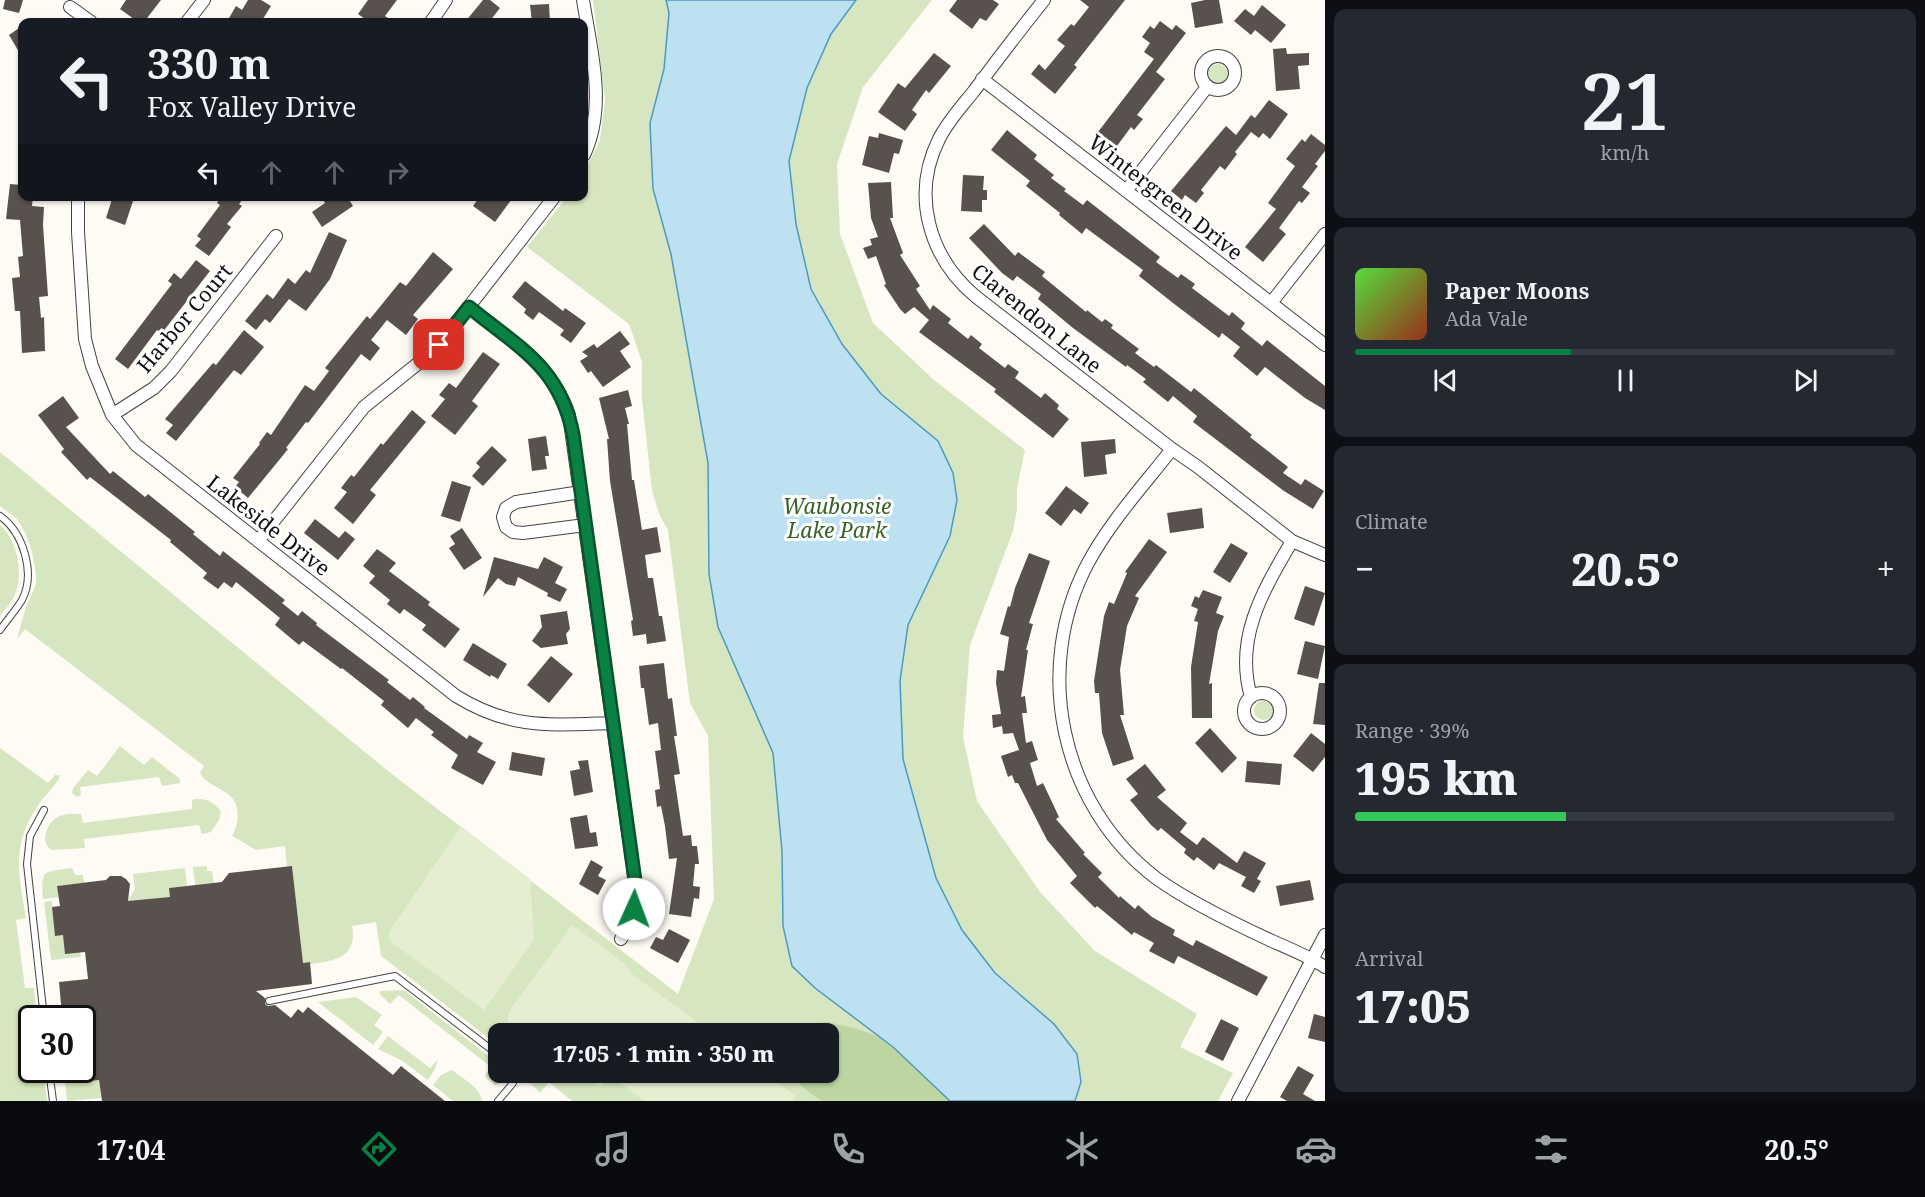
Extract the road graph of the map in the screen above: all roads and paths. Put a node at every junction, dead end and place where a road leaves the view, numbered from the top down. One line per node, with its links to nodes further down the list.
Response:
1 (204, 0): 7 (street)
2 (446, 0): 8 (street)
3 (583, 0): 9 (street)
4 (1044, 0): 11 (street, Clarendon Lane)
5 (70, 7): 6 (street)
6 (85, 18)
7 (190, 18)
8 (434, 18)
9 (586, 18)
10 (588, 30): 13 (street)
11 (982, 79): 14 (street, Wintergreen Drive); 23 (street, Clarendon Lane)
12 (1207, 87): 14 (street)
13 (588, 143)
14 (1126, 191): 19 (street, Wintergreen Drive)
15 (78, 201): 22 (street, Lakeside Drive)
16 (551, 201): 20 (street)
17 (1325, 234): 19 (street)
18 (276, 236): 22 (street, Harbor Court)
19 (1271, 303): 21 (street, Wintergreen Drive)
20 (469, 307): 24 (street); 27 (street)
21 (1325, 345)
22 (112, 415): 27 (street, Lakeside Drive)
23 (1172, 449): 28 (street, Clarendon Lane); 36 (street)
24 (580, 492): 26 (street); 26 (street)
25 (0, 516): 30 (lane)
26 (585, 525): 32 (street)
27 (258, 541): 32 (street, Lakeside Drive)
28 (1292, 541): 29 (street, Clarendon Lane); 31 (street)
29 (1325, 555)
30 (0, 630)
31 (1251, 697)
32 (613, 723): 35 (street)
33 (44, 810): 39 (lane)
34 (1325, 935): 36 (street)
35 (621, 939)
36 (1312, 959): 37 (street); 45 (street)
37 (1325, 967)
38 (269, 1001): 40 (lane)
39 (43, 1005)
40 (488, 1047)
41 (51, 1083): 43 (lane)
42 (513, 1083): 44 (lane)
43 (53, 1101)
44 (498, 1101)
45 (1238, 1101)

